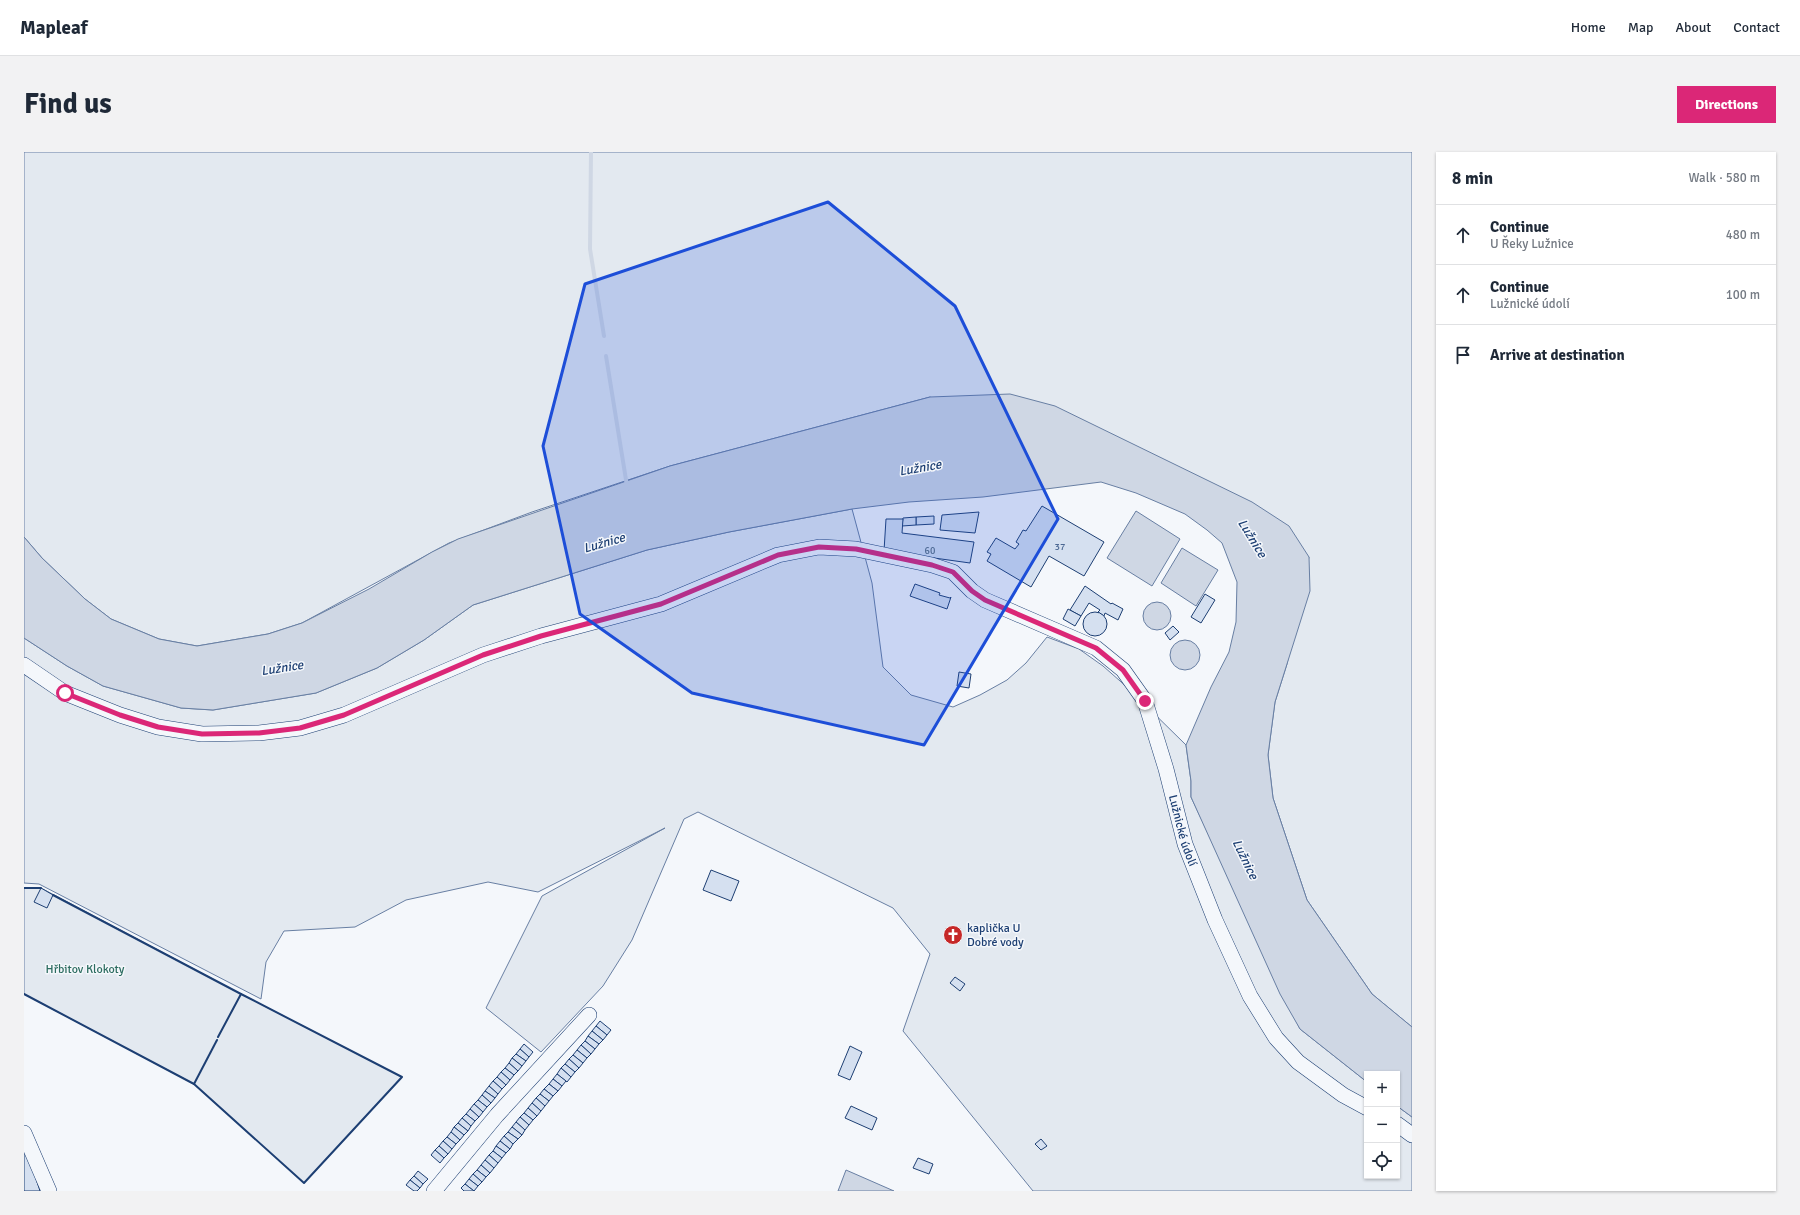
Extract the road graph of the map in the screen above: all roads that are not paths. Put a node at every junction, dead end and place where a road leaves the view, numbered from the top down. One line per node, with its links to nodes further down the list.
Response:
1 (24, 665): 3 (street, Lužnické údolí)
2 (590, 1015): 8 (street)
3 (1365, 1107)
4 (1400, 1126): 6 (street)
5 (24, 1134): 7 (street)
6 (1412, 1135)
7 (49, 1191)
8 (434, 1191)

